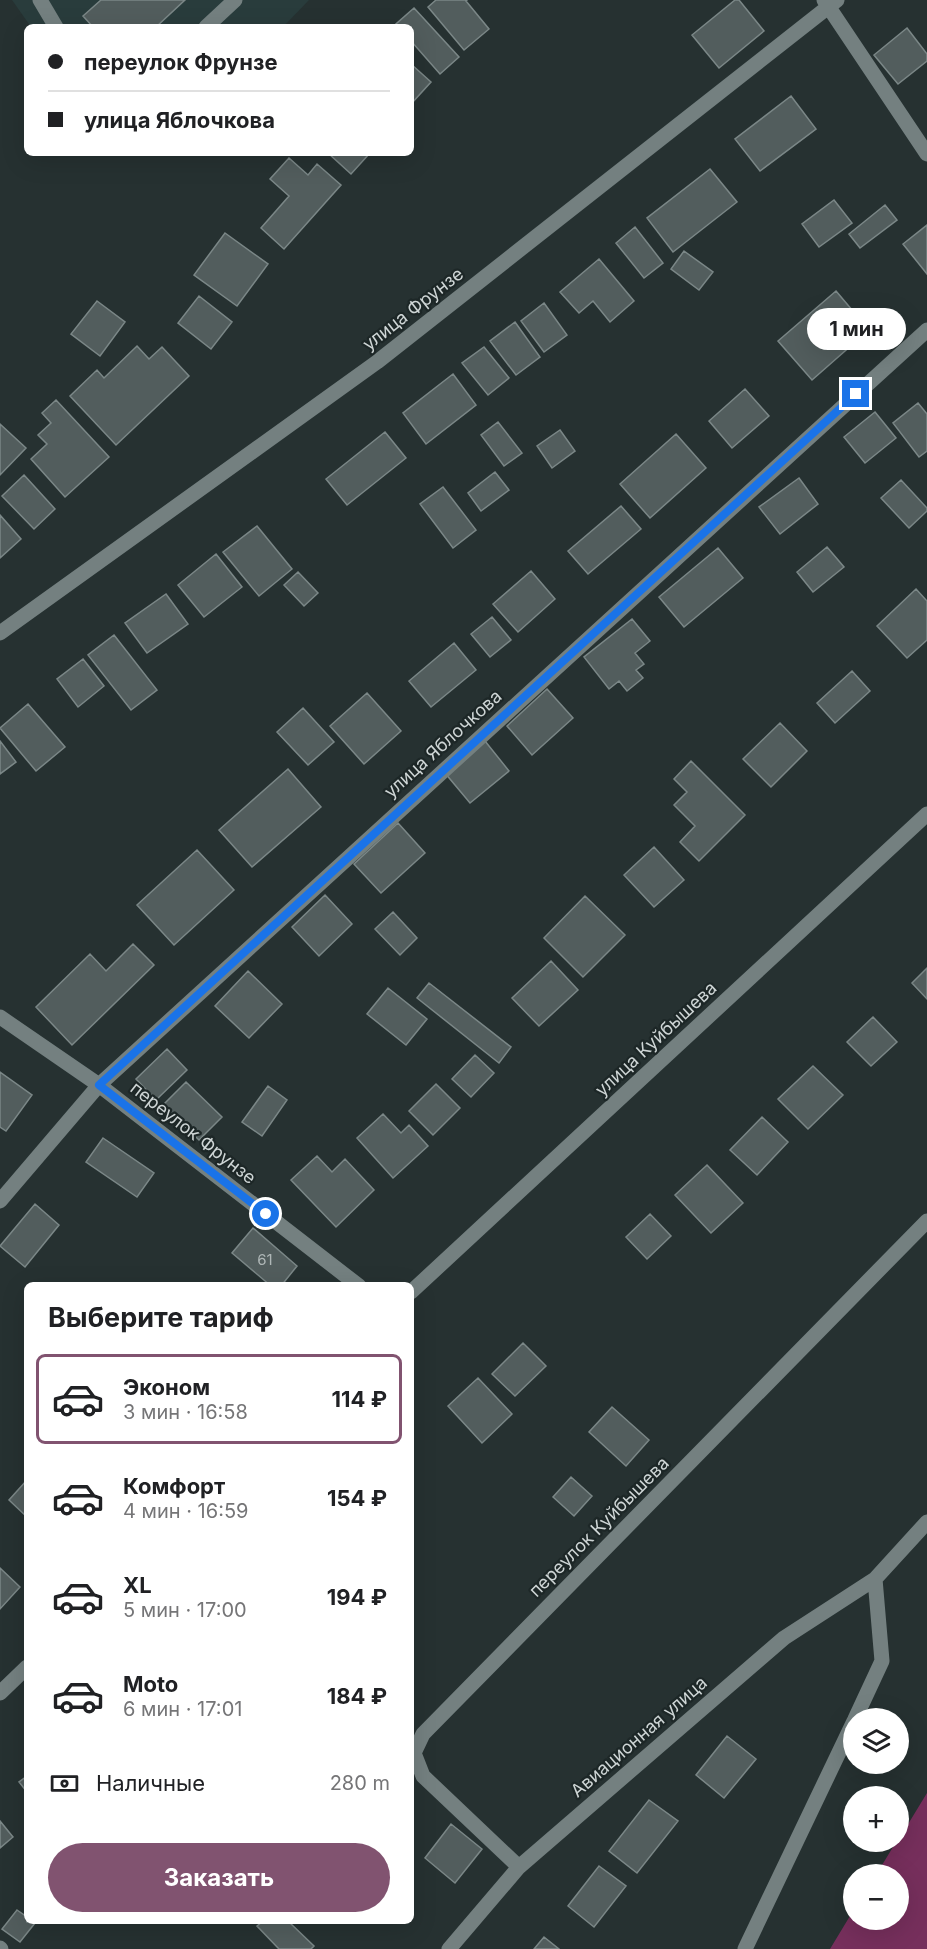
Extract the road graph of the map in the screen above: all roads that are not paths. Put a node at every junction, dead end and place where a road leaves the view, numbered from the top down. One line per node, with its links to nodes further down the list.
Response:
1 (40, 0): 4 (street)
2 (235, 0): 5 (street)
3 (830, 2): 6 (street); 8 (street, улица Фрунзе)
4 (54, 24)
5 (209, 24)
6 (927, 154)
7 (927, 330): 11 (street, улица Яблочкова)
8 (0, 633)
9 (927, 814): 15 (street, улица Куйбышева)
10 (0, 1017): 11 (street, переулок Фрунзе)
11 (99, 1085): 12 (street, улица Яблочкова); 14 (street, переулок Фрунзе)
12 (0, 1201)
13 (927, 1221): 22 (street, переулок Куйбышева)
14 (354, 1282)
15 (414, 1289)
16 (927, 1522): 17 (street, Авиационная улица)
17 (875, 1579): 20 (street); 22 (street, Авиационная улица)
18 (24, 1669): 19 (street)
19 (0, 1693)
20 (860, 1708)
21 (843, 1743): 24 (street)
22 (519, 1867): 23 (street, Авиационная улица)
23 (449, 1949)
24 (745, 1949)

